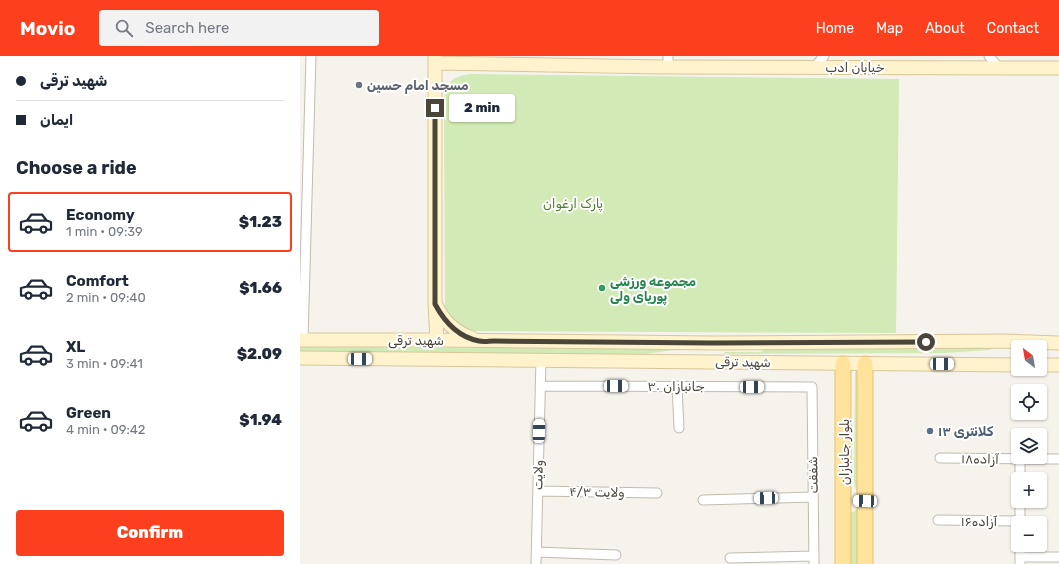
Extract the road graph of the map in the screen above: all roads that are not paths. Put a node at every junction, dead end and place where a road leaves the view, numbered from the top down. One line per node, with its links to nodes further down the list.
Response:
1 (311, 56): 10 (street)
2 (824, 56): 6 (street)
3 (989, 56): 7 (street)
4 (435, 59): 5 (main road, خیابان ادب); 9 (main road)
5 (668, 61): 6 (main road, خیابان ادب)
6 (815, 67): 7 (main road, خیابان ادب)
7 (998, 68): 8 (main road, خیابان ادب)
8 (1059, 68)
9 (435, 304): 11 (main road); 12 (main road)
10 (302, 340): 11 (main road, شهید ترقی)
11 (437, 340): 12 (main road, شهید ترقی)
12 (479, 341): 14 (main road, شهید ترقی)
13 (1002, 342): 14 (main road, شهید ترقی); 15 (main road, شهید ترقی); 21 (main road)
14 (712, 343): 18 (main road)
15 (1059, 343)
16 (300, 358): 17 (main road, شهید ترقی)
17 (541, 360): 18 (main road, شهید ترقی); 25 (street, ولایت)
18 (713, 362): 19 (main road, شهید ترقی)
19 (843, 364): 20 (main road, شهید ترقی); 37 (main road, بلوار جانبازان)
20 (865, 364): 21 (main road, شهید ترقی); 38 (main road, بلوار جانبازان)
21 (1003, 364): 22 (main road, شهید ترقی)
22 (1011, 364)
23 (1047, 365): 24 (main road)
24 (1059, 365)
25 (540, 386): 26 (street, جانبازان ۳۰); 33 (street, ولایت)
26 (678, 386): 27 (street, جانبازان ۳۰); 28 (street)
27 (812, 387): 35 (street, شفقت)
28 (679, 428)
29 (940, 458): 32 (street, آزاده۱۸)
30 (1047, 459): 31 (street, آزاده۱۸)
31 (1059, 459)
32 (1011, 460)
33 (538, 491): 34 (street, ولایت ۴/۳); 41 (street, ولایت)
34 (657, 493)
35 (813, 497): 36 (street); 45 (street, شفقت)
36 (703, 500)
37 (844, 500): 38 (main road); 48 (main road, بلوار جانبازان)
38 (865, 501): 49 (main road, بلوار جانبازان)
39 (938, 520): 40 (street, آزاده۱۶)
40 (1011, 522)
41 (537, 552): 42 (street); 47 (street, ولایت)
42 (616, 555)
43 (1059, 557): 46 (street)
44 (730, 558): 45 (street)
45 (814, 560)
46 (1020, 561)
47 (536, 564)
48 (843, 564)
49 (864, 564)

